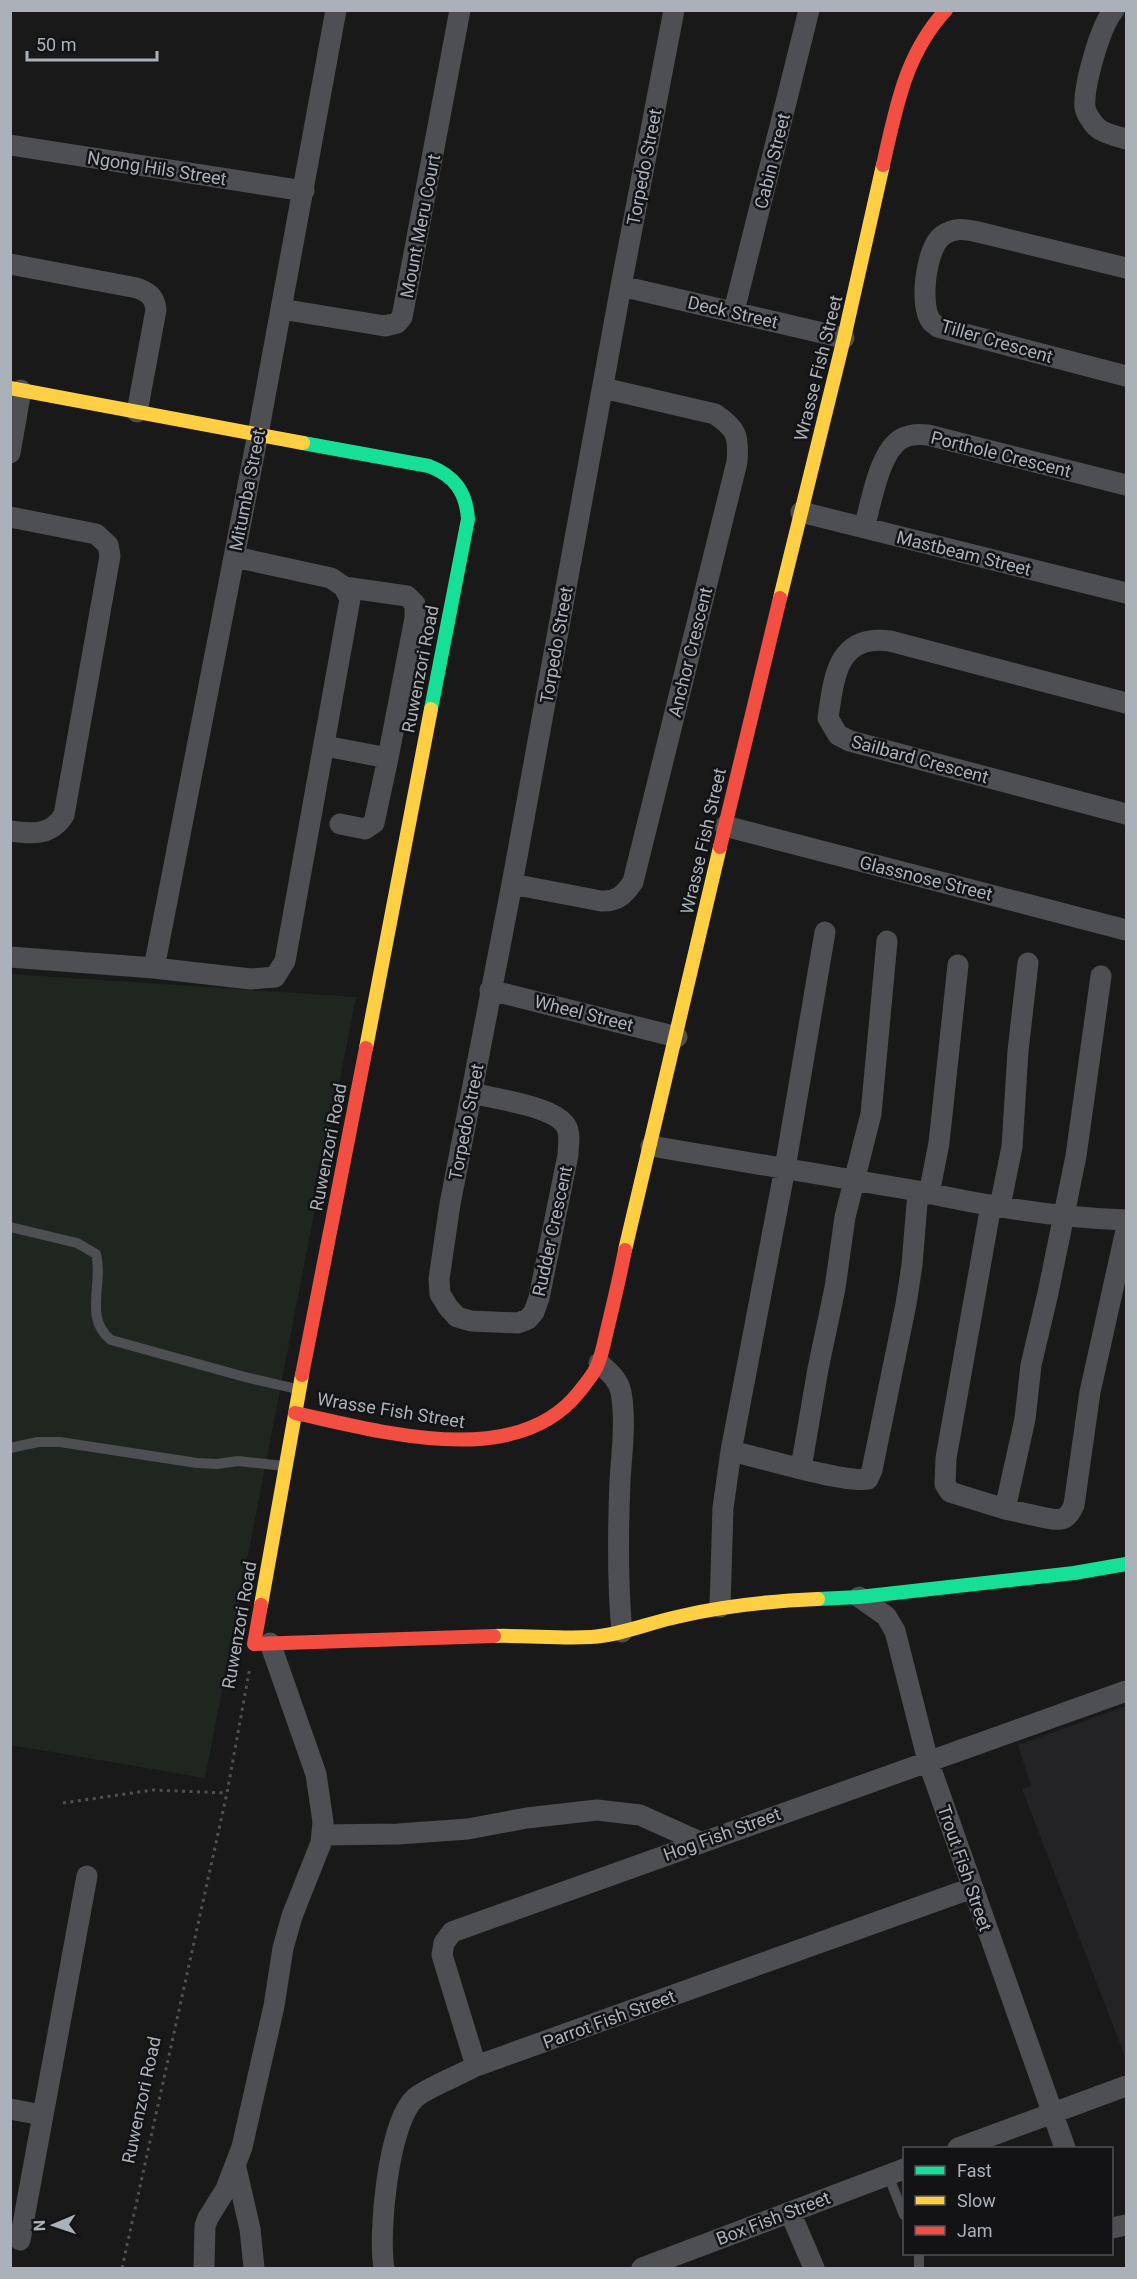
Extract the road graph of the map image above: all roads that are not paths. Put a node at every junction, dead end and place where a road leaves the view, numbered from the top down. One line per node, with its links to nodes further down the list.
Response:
1 (336, 10): 9 (street, Mitumba Street)
2 (460, 10): 13 (street, Mount Meru Court)
3 (674, 10): 12 (street, Torpedo Street)
4 (809, 10): 14 (street, Cabin Street)
5 (946, 10): 15 (street, Wrasse Fish Street)
6 (1113, 10): 7 (street)
7 (1126, 139)
8 (10, 145): 9 (street, Ngong Hils Street)
9 (304, 191): 13 (street, Mitumba Street)
10 (10, 264): 19 (street)
11 (1126, 268): 16 (street, Tiller Crescent)
12 (621, 286): 14 (street, Deck Street); 17 (street, Torpedo Street)
13 (281, 309): 20 (street, Mitumba Street)
14 (734, 311): 15 (street, Deck Street)
15 (844, 338): 23 (street, Wrasse Fish Street)
16 (1126, 376)
17 (603, 388): 36 (street, Torpedo Street); 36 (street, Anchor Crescent)
18 (16, 389): 19 (street, Ruwenzori Road); 21 (street)
19 (137, 412): 20 (street, Ruwenzori Road)
20 (258, 434): 26 (street, Mitumba Street); 59 (street, Ruwenzori Road)
21 (10, 453)
22 (1126, 485): 25 (street, Porthole Crescent)
23 (801, 512): 25 (street, Mastbeam Street); 34 (street, Wrasse Fish Street)
24 (10, 517): 35 (street)
25 (864, 528): 28 (street, Mastbeam Street)
26 (235, 558): 27 (street); 43 (street, Mitumba Street)
27 (344, 587): 30 (street); 31 (street)
28 (1126, 593)
29 (1126, 703): 32 (street, Sailbard Crescent)
30 (325, 746): 31 (street); 43 (street)
31 (388, 758): 33 (street)
32 (1126, 814)
33 (340, 824)
34 (725, 826): 37 (street, Glassnose Street); 46 (street, Wrasse Fish Street)
35 (10, 831)
36 (512, 884): 45 (street, Torpedo Street)
37 (1126, 930)
38 (825, 932): 49 (street)
39 (887, 941): 50 (street)
40 (10, 957): 43 (street)
41 (1028, 963): 52 (street)
42 (958, 965): 51 (street)
43 (154, 968)
44 (1101, 976): 53 (street)
45 (490, 990): 46 (street, Wheel Street); 47 (street, Torpedo Street)
46 (677, 1037): 48 (street, Wrasse Fish Street)
47 (472, 1094): 57 (street, Torpedo Street); 57 (street, Rudder Crescent)
48 (651, 1146): 49 (street); 58 (street, Wrasse Fish Street)
49 (785, 1168): 50 (street); 62 (street)
50 (854, 1182): 51 (street); 64 (street)
51 (924, 1193): 52 (street); 64 (street)
52 (995, 1205): 53 (street); 65 (street)
53 (1063, 1215): 54 (street); 65 (street)
54 (1126, 1220)
55 (10, 1227): 59 (lane)
56 (1126, 1230): 65 (street)
57 (439, 1279)
58 (599, 1364): 60 (street, Wrasse Fish Street); 69 (street)
59 (299, 1389): 60 (street, Ruwenzori Road)
60 (295, 1413): 63 (street, Ruwenzori Road)
61 (10, 1448): 63 (lane)
62 (731, 1451): 64 (street); 68 (street)
63 (285, 1466): 70 (street, Ruwenzori Road)
64 (801, 1468)
65 (1005, 1509)
66 (1125, 1566): 67 (street)
67 (859, 1597): 68 (street); 72 (street, Trout Fish Street)
68 (720, 1607): 69 (street)
69 (622, 1632): 70 (street)
70 (262, 1644): 73 (street)
71 (1126, 1690): 72 (street, Hog Fish Street)
72 (928, 1761): 74 (street, Hog Fish Street); 76 (street, Trout Fish Street)
73 (322, 1835): 74 (street); 84 (street)
74 (700, 1842): 77 (street, Hog Fish Street)
75 (87, 1876): 81 (street)
76 (972, 1888): 77 (street, Parrot Fish Street); 80 (street, Trout Fish Street)
77 (476, 2066): 91 (street, Parrot Fish Street)
78 (1126, 2086): 80 (street)
79 (10, 2109): 81 (street)
80 (1052, 2113): 82 (street); 83 (street, Trout Fish Street)
81 (42, 2115): 88 (street)
82 (961, 2147)
83 (1065, 2147)
84 (236, 2168): 89 (street); 90 (street)
85 (896, 2172): 86 (lane); 87 (street, Box Fish Street)
86 (903, 2210)
87 (790, 2211): 92 (street, Box Fish Street); 93 (street)
88 (20, 2241)
89 (204, 2268)
90 (254, 2268)
91 (384, 2268)
92 (642, 2268)
93 (814, 2268)

